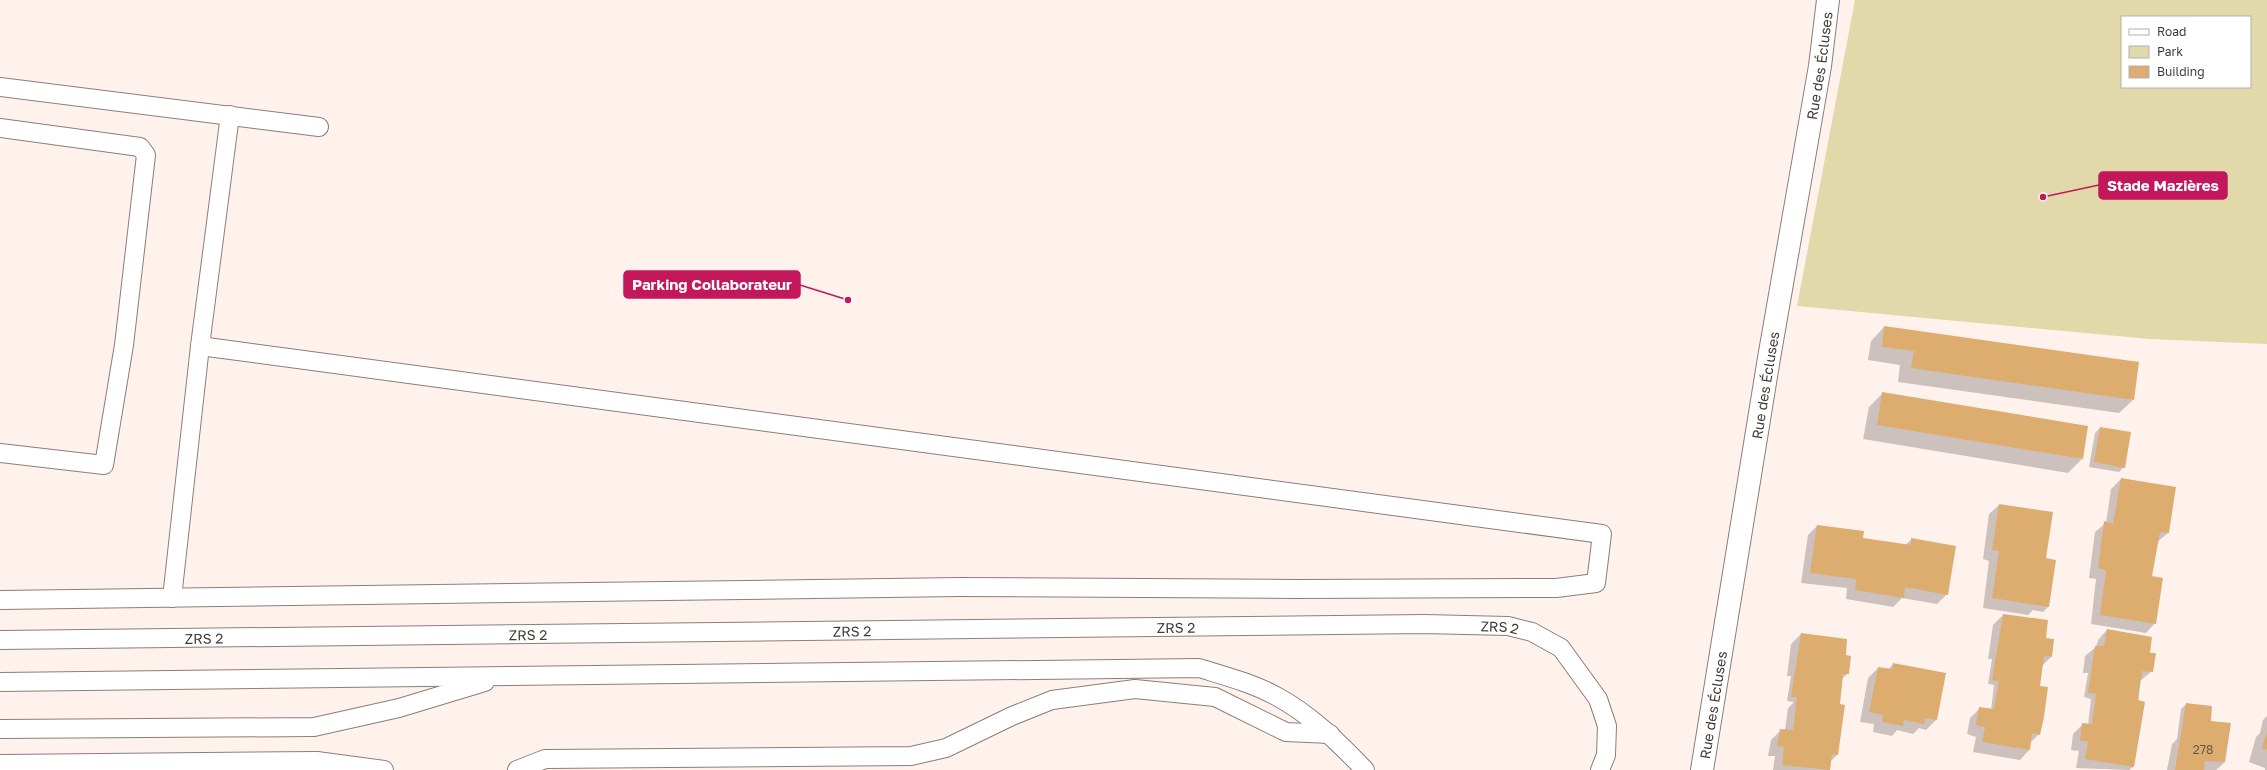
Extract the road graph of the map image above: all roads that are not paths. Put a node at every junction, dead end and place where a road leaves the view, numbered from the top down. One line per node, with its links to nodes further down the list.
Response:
1 (1828, 0): 20 (street, Rue des Écluses)
2 (0, 88): 3 (lane)
3 (230, 115): 4 (lane); 6 (lane)
4 (318, 127)
5 (0, 128): 7 (lane)
6 (200, 346): 8 (lane); 8 (lane)
7 (0, 453)
8 (172, 598): 9 (lane)
9 (0, 600)
10 (0, 640): 19 (lane, ZRS 2)
11 (508, 676): 12 (lane); 13 (lane); 14 (lane)
12 (0, 682)
13 (0, 729)
14 (1330, 734): 17 (lane); 18 (lane)
15 (0, 764): 16 (lane)
16 (384, 770)
17 (517, 770)
18 (1365, 770)
19 (1600, 770)
20 (1702, 770)

